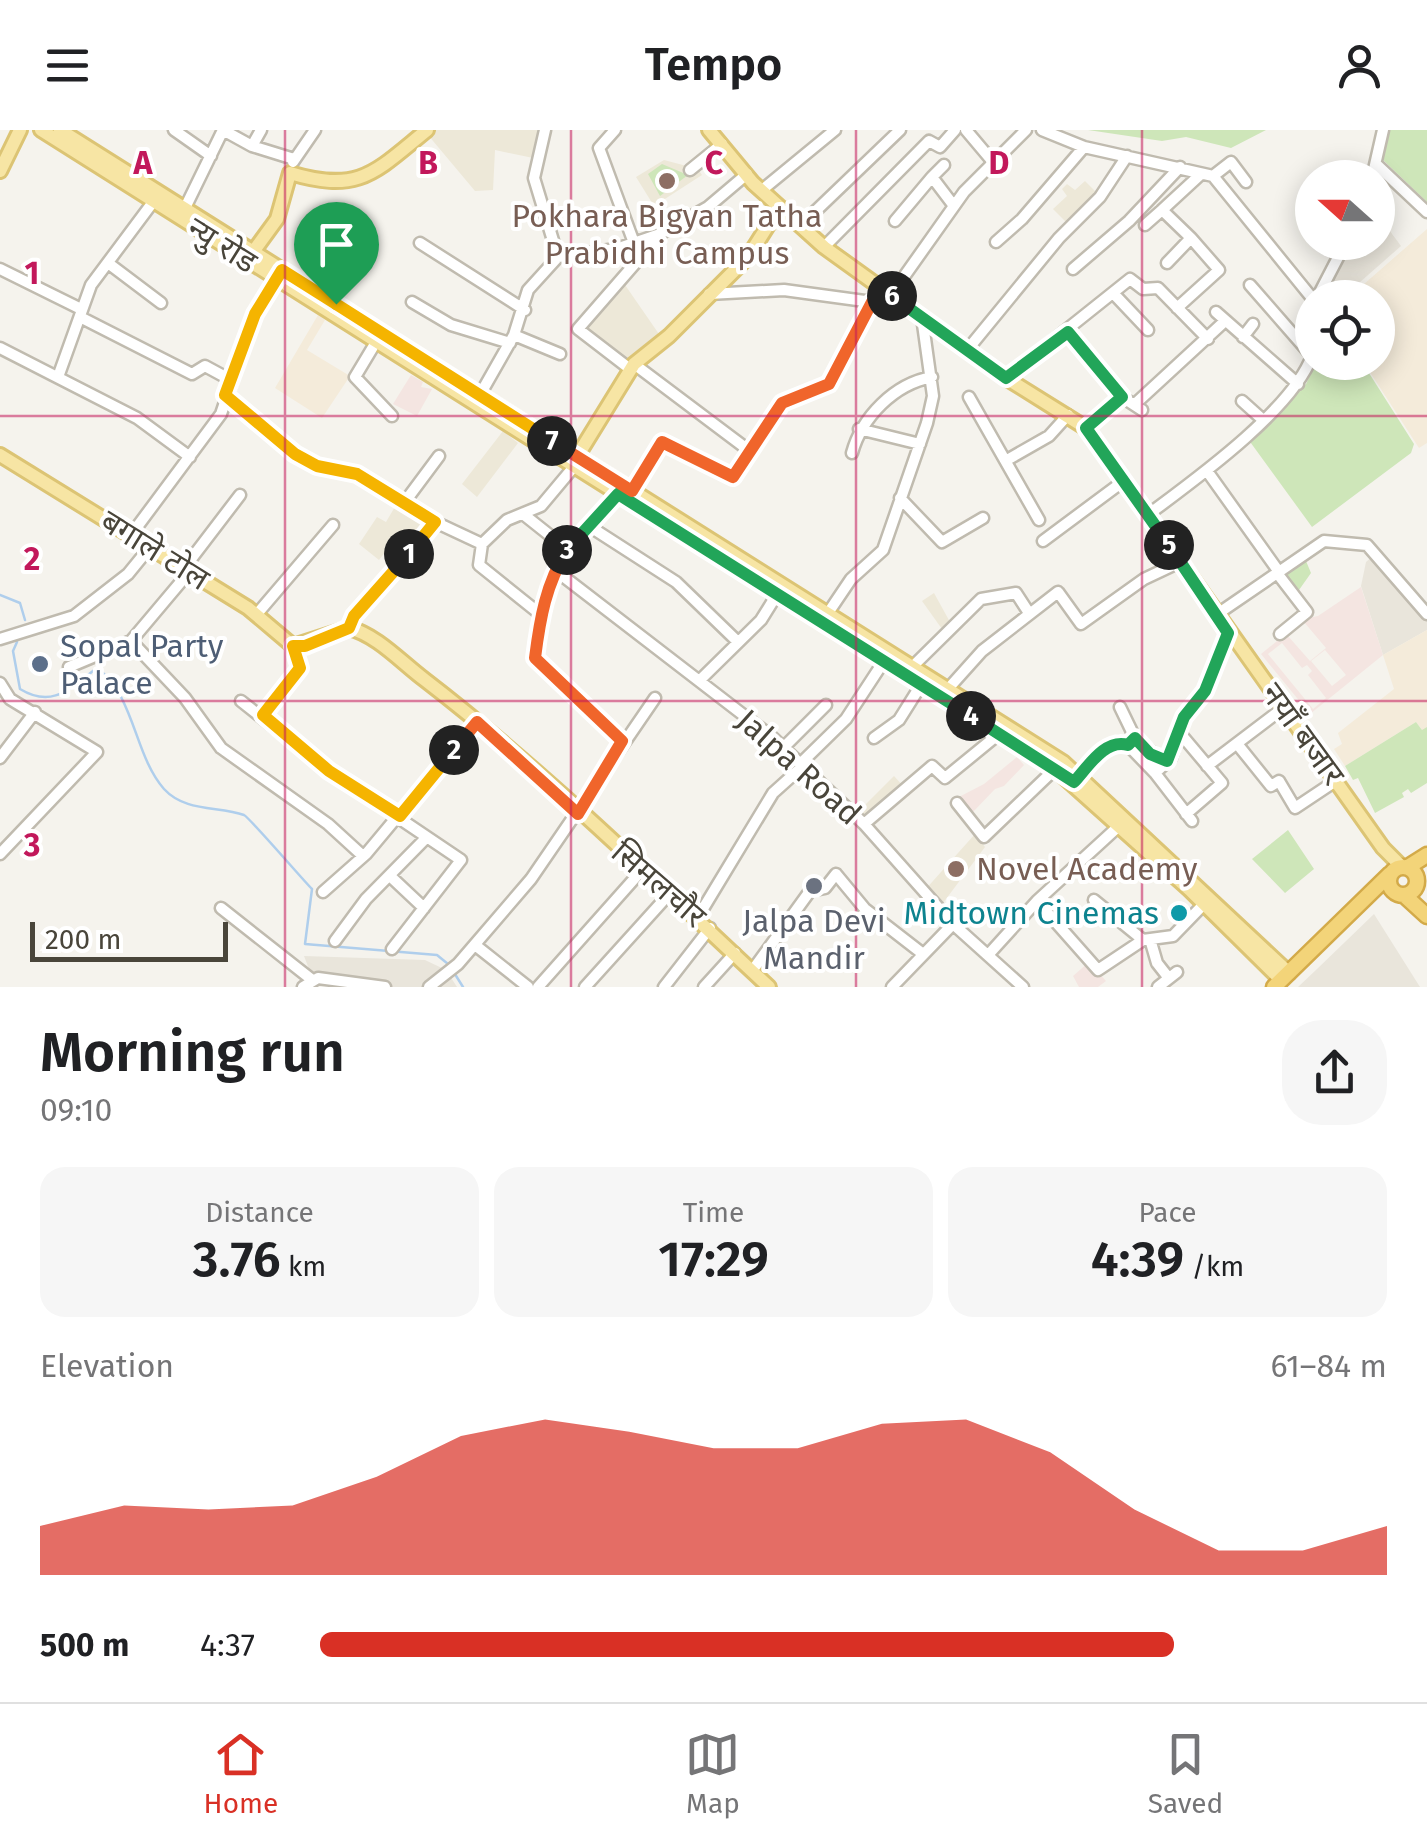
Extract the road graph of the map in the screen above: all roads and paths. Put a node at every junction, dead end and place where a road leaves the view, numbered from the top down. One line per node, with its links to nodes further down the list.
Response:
1 (20, 130): 30 (main road)
2 (41, 130): 37 (main road, न्यु रोड)
3 (60, 130): 39 (main road, न्यु रोड)
4 (174, 130): 22 (street)
5 (223, 130): 20 (street); 22 (street)
6 (261, 130): 20 (street)
7 (316, 130): 26 (street)
8 (545, 130): 53 (street)
9 (616, 130): 50 (street)
10 (709, 130): 19 (main road, नयाँ बजार)
11 (835, 130): 36 (street)
12 (900, 130): 45 (street)
13 (955, 130): 51 (street)
14 (966, 130): 25 (street)
15 (1026, 130): 25 (street)
16 (1042, 130): 21 (street)
17 (1383, 130): 24 (street)
18 (422, 132): 26 (main road)
19 (722, 144): 29 (street); 31 (main road, नयाँ बजार)
20 (252, 146): 26 (street)
21 (1084, 147): 23 (street); 48 (street)
22 (211, 156): 39 (street)
23 (1127, 156): 28 (street); 82 (street)
24 (1377, 160)
25 (993, 162): 38 (street)
26 (292, 166): 52 (main road)
27 (944, 166): 33 (street)
28 (1180, 167): 32 (street); 57 (street)
29 (690, 170)
30 (0, 171)
31 (748, 174): 36 (main road, नयाँ बजार); 46 (street)
32 (1207, 175): 34 (street); 41 (street); 59 (street)
33 (932, 177): 38 (street); 43 (street)
34 (1246, 182)
35 (1395, 182): 42 (street)
36 (762, 190): 40 (main road, नयाँ बजार)
37 (153, 202): 54 (street); 58 (main road, न्यु रोड)
38 (954, 206): 61 (street)
39 (185, 208): 52 (main road, न्यु रोड)
40 (779, 208): 45 (main road, नयाँ बजार); 62 (main road)
41 (1162, 210): 44 (street); 47 (street)
42 (1427, 212)
43 (895, 221)
44 (1145, 225)
45 (800, 226): 51 (main road, नयाँ बजार)
46 (660, 234): 50 (street); 84 (street)
47 (1191, 238): 55 (street); 67 (street)
48 (996, 242)
49 (420, 243): 68 (street)
50 (634, 243): 53 (street)
51 (824, 247): 61 (main road, नयाँ बजार)
52 (253, 252): 58 (main road, न्यु रोड)
53 (558, 257): 68 (street)
54 (108, 263): 64 (street); 69 (street)
55 (1167, 263)
56 (0, 269): 69 (street)
57 (1072, 269)
58 (279, 274): 80 (main road, न्यु रोड); 88 (street); 94 (main road, न्यु रोड)
59 (1299, 280)
60 (1250, 285): 77 (street)
61 (888, 292): 66 (street); 71 (main road, नयाँ बजार)
62 (708, 294): 66 (street); 84 (main road)
63 (1113, 294): 67 (street); 74 (street); 75 (street)
64 (161, 302)
65 (412, 302): 78 (street)
66 (872, 302): 102 (street)
67 (1177, 308): 79 (street)
68 (525, 310): 78 (street)
69 (79, 312): 85 (street); 88 (street)
70 (1216, 312): 72 (street)
71 (921, 316): 82 (main road, नयाँ बजार); 86 (street)
72 (1226, 321): 76 (street); 79 (street)
73 (1254, 324): 76 (street)
74 (1148, 330)
75 (1068, 332): 87 (street); 92 (street)
76 (1243, 337): 90 (street)
77 (1295, 337)
78 (512, 339): 83 (street); 94 (street)
79 (1208, 339): 92 (street)
80 (376, 342): 94 (main road, न्यु रोड); 97 (street)
81 (0, 348): 85 (street)
82 (968, 349): 87 (main road, नयाँ बजार)
83 (560, 354)
84 (632, 366): 102 (street); 108 (main road)
85 (58, 377): 106 (street)
86 (932, 377): 100 (street); 101 (street)
87 (1006, 378): 96 (main road, नयाँ बजार)
88 (230, 379): 91 (street)
89 (1300, 380): 90 (street)
90 (1298, 384): 98 (street)
91 (225, 395): 106 (street); 114 (street)
92 (1122, 397): 99 (street)
93 (969, 398): 107 (street)
94 (477, 400): 108 (main road, न्यु रोड)
95 (1242, 401): 98 (street)
96 (1068, 415): 99 (main road, नयाँ बजार); 107 (street)
97 (392, 416)
98 (1262, 420): 109 (street)
99 (1086, 428): 110 (main road, नयाँ बजार)
100 (858, 430): 101 (street); 103 (street)
101 (920, 444): 113 (street)
102 (751, 452): 111 (street)
103 (852, 452)
104 (0, 455): 122 (main road, बगाले टोल)
105 (439, 456): 114 (street)
106 (190, 457): 122 (street)
107 (1006, 460): 118 (street)
108 (576, 462): 111 (main road, न्यु रोड); 115 (street)
109 (1206, 471): 116 (street); 130 (street)
110 (1126, 480): 116 (main road, नयाँ बजार); 123 (street)
111 (625, 492): 121 (street); 131 (main road, न्यु रोड)
112 (240, 495): 128 (street)
113 (900, 498): 117 (street); 137 (street)
114 (404, 503): 119 (street)
115 (522, 514): 124 (street); 126 (street)
116 (1149, 514): 127 (main road, नयाँ बजार)
117 (983, 518)
118 (1039, 520)
119 (435, 522): 124 (street); 138 (street)
120 (333, 525): 133 (street)
121 (588, 526): 126 (street); 143 (street)
122 (131, 535): 125 (main road, बगाले टोल)
123 (1043, 541)
124 (482, 544): 134 (street)
125 (150, 547): 128 (main road, बगाले टोल); 141 (street)
126 (567, 549): 129 (street)
127 (1180, 562): 132 (street); 136 (main road, नयाँ बजार)
128 (188, 569): 133 (main road, बगाले टोल); 142 (street)
129 (555, 570): 134 (street); 148 (street, Jalpa Road)
130 (1278, 573): 135 (street); 136 (street); 140 (street)
131 (780, 590): 137 (main road, न्यु रोड); 143 (street)
132 (1029, 613): 147 (street); 151 (street)
133 (257, 614): 144 (main road, बगाले टोल)
134 (540, 614): 163 (street)
135 (1427, 614)
136 (1216, 616): 139 (main road, नयाँ बजार)
137 (825, 618): 145 (main road, न्यु रोड); 147 (main road, न्यु रोड)
138 (349, 628): 144 (main road); 159 (main road, सिमलचौर)
139 (1228, 633): 155 (main road, नयाँ बजार); 160 (street)
140 (1280, 634)
141 (0, 639)
142 (131, 642): 146 (street); 183 (street)
143 (738, 642): 148 (street)
144 (299, 646): 158 (street)
145 (884, 661): 147 (main road, न्यु रोड); 169 (street)
146 (69, 667)
147 (908, 671): 150 (main road, न्यु रोड); 151 (main road, न्यु रोड)
148 (700, 680): 166 (street, Jalpa Road)
149 (0, 683): 157 (street)
150 (921, 685): 161 (main road, न्यु रोड); 162 (street)
151 (948, 690): 173 (main road, न्यु रोड)
152 (656, 698): 163 (street)
153 (241, 701): 158 (street)
154 (826, 705): 166 (street)
155 (1286, 706): 165 (street); 174 (main road, नयाँ बजार)
156 (1120, 707): 164 (street)
157 (35, 712): 167 (street); 181 (street)
158 (263, 715): 177 (street)
159 (477, 722): 176 (main road, सिमलचौर); 177 (street)
160 (1178, 732): 168 (street); 170 (street)
161 (1000, 733): 171 (main road, न्यु रोड); 178 (street)
162 (874, 738)
163 (622, 741): 176 (street)
164 (1132, 742): 168 (street); 172 (street); 173 (street)
165 (1238, 745): 170 (street); 174 (street)
166 (784, 748): 169 (street, Jalpa Road)
167 (0, 758)
168 (1163, 762): 172 (street)
169 (802, 764): 178 (street, Jalpa Road); 198 (street)
170 (1207, 766): 172 (street)
171 (1055, 769): 173 (main road, न्यु रोड); 175 (street)
172 (1155, 773)
173 (1077, 778): 179 (main road, न्यु रोड); 209 (main road, न्यु रोड)
174 (1337, 780): 186 (main road, नयाँ बजार)
175 (957, 803)
176 (578, 814): 185 (main road, सिमलचौर); 203 (street)
177 (400, 816): 180 (street); 183 (street)
178 (864, 824): 199 (street, Jalpa Road)
179 (1120, 825): 192 (street); 193 (main road, न्यु रोड)
180 (427, 836): 187 (street); 195 (street)
181 (0, 854)
182 (1427, 855): 186 (highway)
183 (363, 856): 188 (street)
184 (1427, 865): 186 (highway)
185 (643, 868): 189 (main road, सिमलचौर); 214 (street)
186 (1404, 874): 190 (highway); 190 (highway); 196 (highway); 197 (highway)
187 (390, 876): 195 (street); 202 (street)
188 (324, 892)
189 (671, 892): 198 (main road, सिमलचौर); 215 (street)
190 (1399, 894): 196 (highway); 197 (highway)
191 (1094, 900): 201 (street)
192 (1037, 901): 201 (street); 207 (street)
193 (1204, 904): 201 (street); 209 (main road, न्यु रोड)
194 (221, 908): 210 (street)
195 (424, 908): 204 (street)
196 (1355, 908): 209 (highway)
197 (1426, 912)
198 (698, 916): 200 (main road, सिमलचौर)
199 (953, 924): 206 (street); 207 (street, Jalpa Road)
200 (710, 928): 205 (main road, सिमलचौर); 216 (street)
201 (1146, 940): 221 (street)
202 (335, 941)
203 (475, 944): 212 (street); 213 (street)
204 (392, 949)
205 (735, 953): 208 (main road, सिमलचौर); 217 (street)
206 (923, 954): 208 (street); 219 (street)
207 (988, 954): 220 (street, Jalpa Road)
208 (752, 971): 218 (main road, सिमलचौर)
209 (1282, 980)
210 (307, 983): 211 (street)
211 (385, 987)
212 (429, 987)
213 (528, 987)
214 (538, 987)
215 (585, 987)
216 (664, 987)
217 (704, 987)
218 (769, 987)
219 (892, 987)
220 (1022, 987)
221 (1158, 987)

